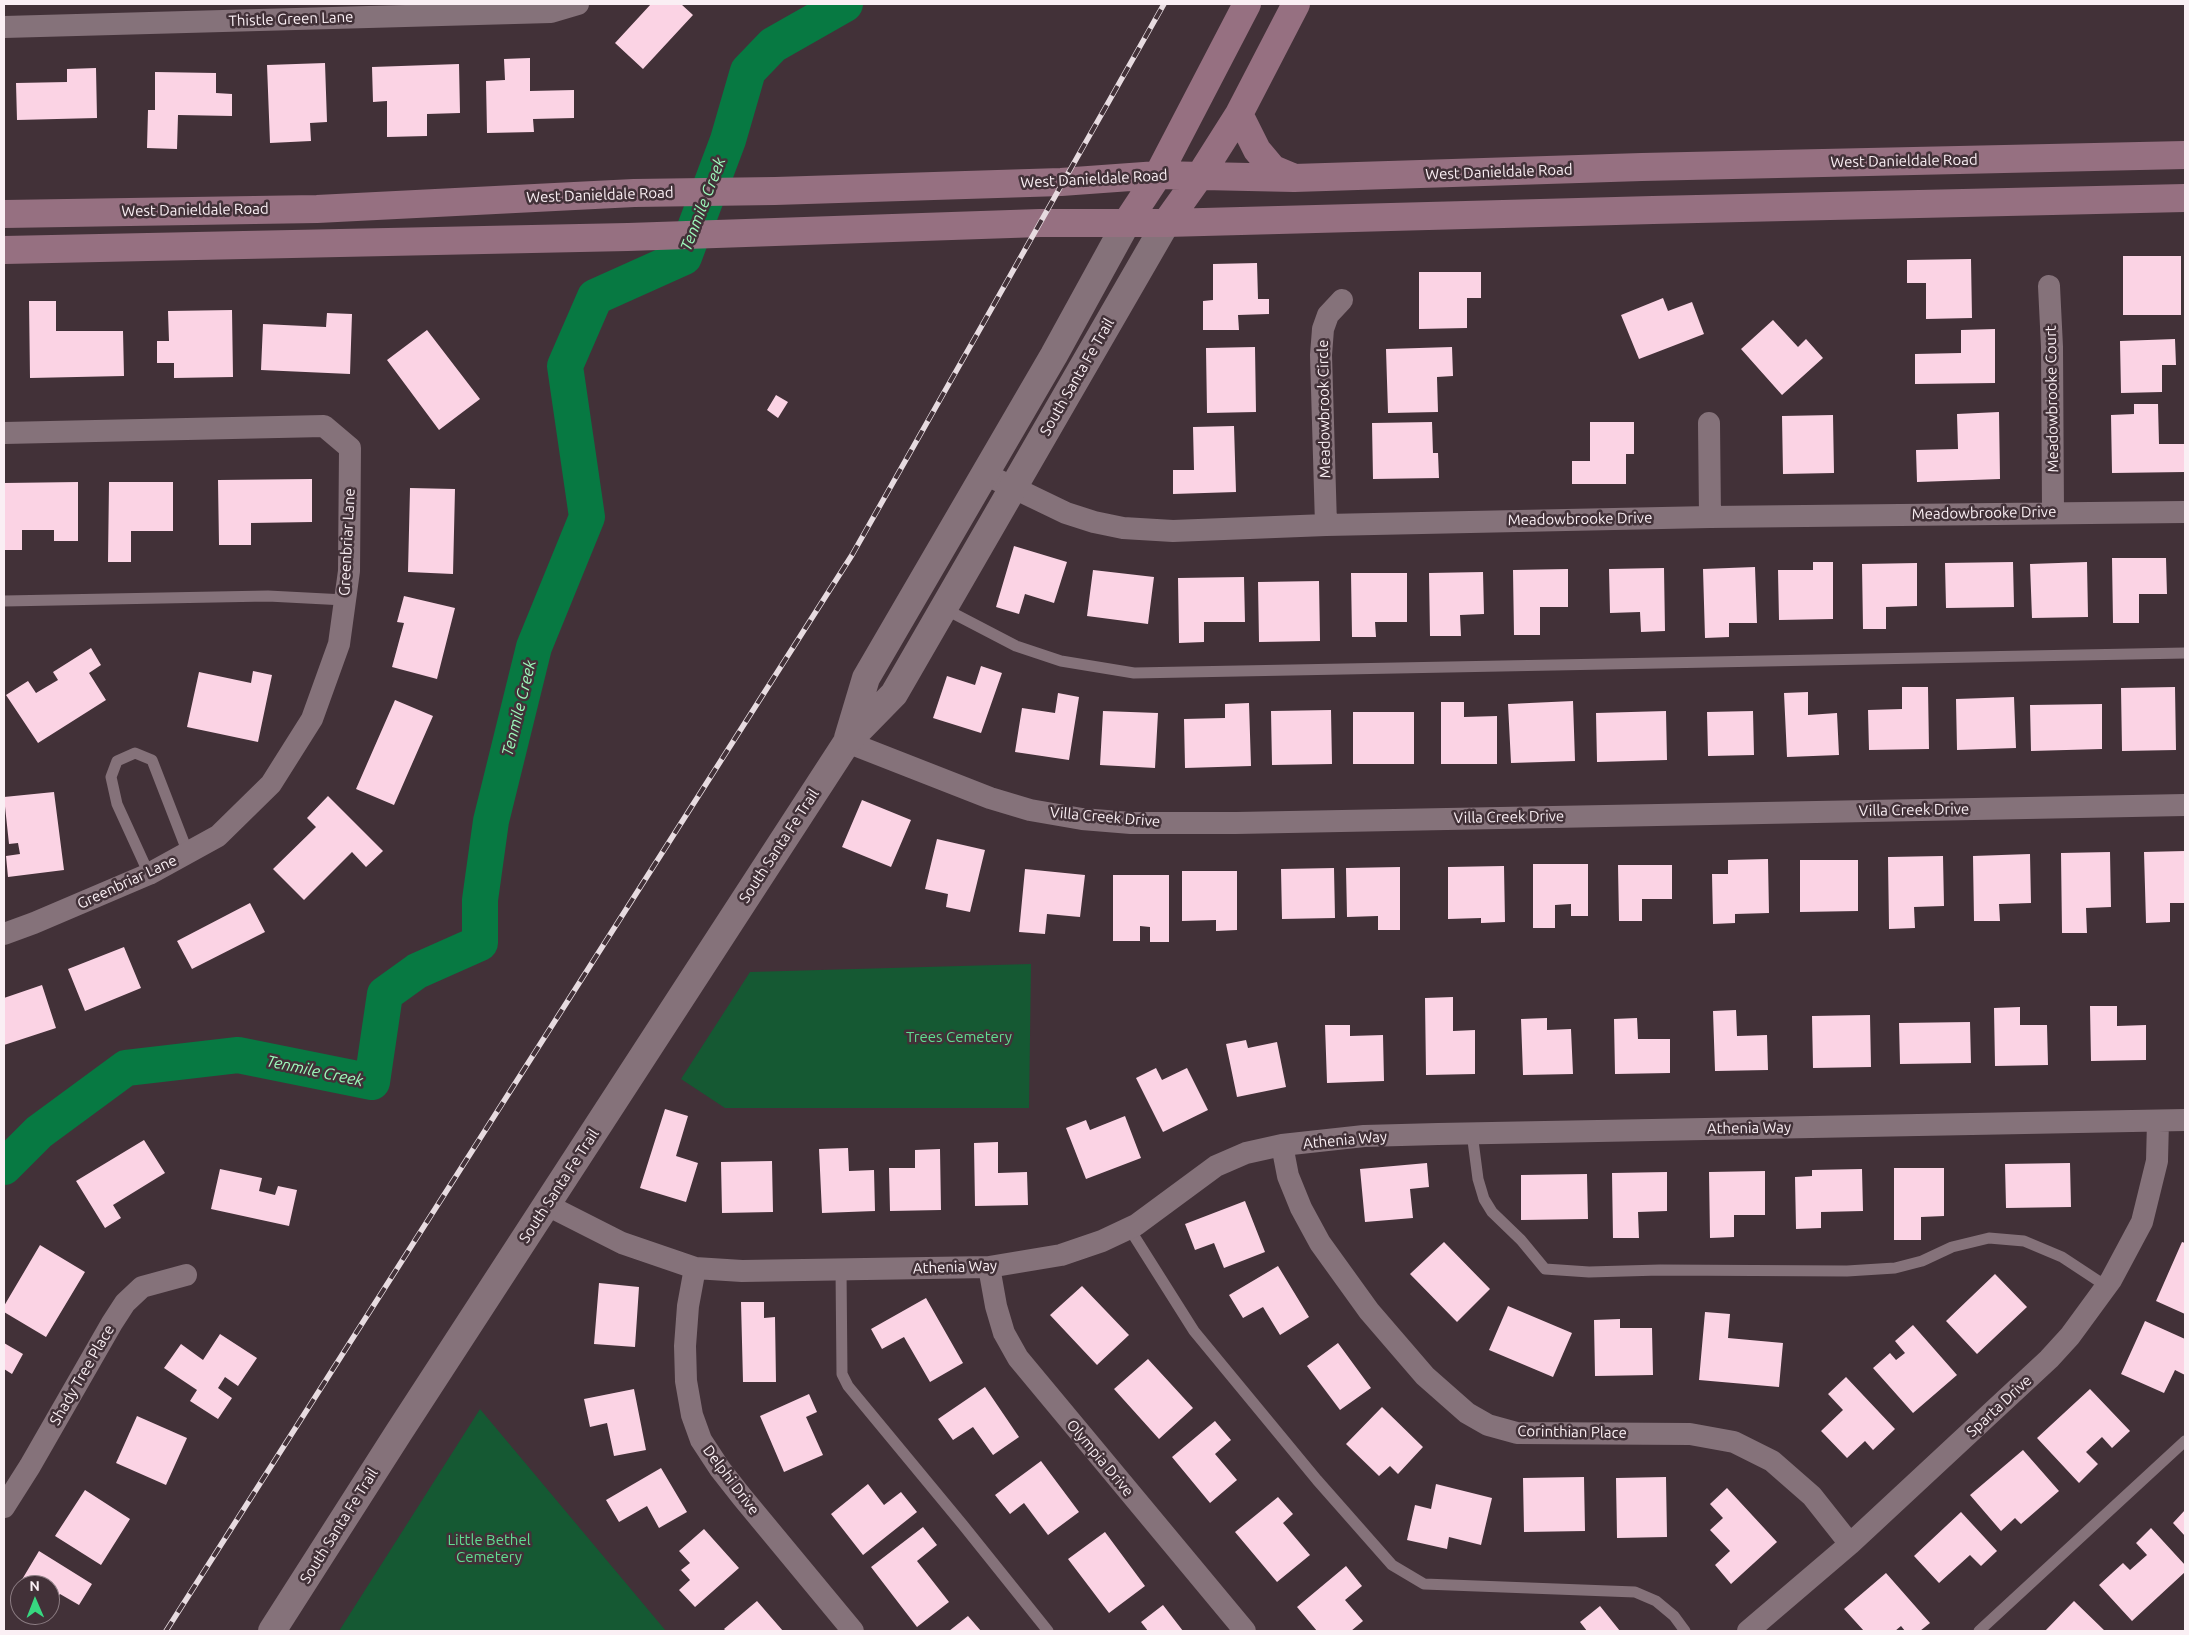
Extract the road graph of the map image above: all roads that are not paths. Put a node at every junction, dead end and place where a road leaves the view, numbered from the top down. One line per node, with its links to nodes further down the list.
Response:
1 (578, 4): 4 (street, Thistle Green Lane)
2 (1247, 4): 9 (main road, South Santa Fe Trail)
3 (1296, 4): 5 (main road, South Santa Fe Trail)
4 (4, 27)
5 (1239, 114): 8 (main road, South Santa Fe Trail); 10 (main road)
6 (2185, 155): 7 (main road, West Danieldale Road)
7 (1766, 164): 10 (main road, West Danieldale Road); 12 (main road)
8 (1201, 174): 9 (main road, West Danieldale Road); 10 (main road, West Danieldale Road); 16 (main road, South Santa Fe Trail)
9 (1158, 175): 13 (main road, West Danieldale Road); 15 (main road, South Santa Fe Trail)
10 (1294, 178)
11 (2185, 198): 12 (main road)
12 (1764, 207): 16 (main road)
13 (317, 208): 14 (main road, West Danieldale Road); 17 (main road)
14 (4, 214)
15 (1127, 222): 16 (main road); 17 (main road); 23 (street, South Santa Fe Trail)
16 (1166, 224): 24 (street, South Santa Fe Trail)
17 (315, 244): 18 (main road)
18 (4, 250)
19 (2049, 286): 25 (street, Meadowbrooke Court)
20 (1342, 300): 28 (street, Meadowbrook Circle)
21 (1709, 423): 27 (street)
22 (4, 433): 30 (street, Greenbriar Lane)
23 (985, 474): 24 (street, Meadowbrooke Drive); 29 (street, South Santa Fe Trail)
24 (1013, 487): 28 (street, Meadowbrooke Drive); 32 (street, South Santa Fe Trail)
25 (2053, 512): 26 (street, Meadowbrooke Drive); 27 (street, Meadowbrooke Drive)
26 (2185, 512)
27 (1710, 516): 28 (street, Meadowbrooke Drive)
28 (1326, 525)
29 (915, 594): 32 (street); 34 (street, South Santa Fe Trail)
30 (345, 600): 31 (lane); 36 (street, Greenbriar Lane)
31 (4, 601)
32 (944, 608): 33 (lane); 34 (street, South Santa Fe Trail)
33 (2185, 653)
34 (846, 742): 35 (street, Villa Creek Drive); 43 (street, South Santa Fe Trail)
35 (2185, 805)
36 (188, 853): 37 (street, Greenbriar Lane); 37 (lane)
37 (149, 874): 38 (street, Greenbriar Lane)
38 (4, 934)
39 (2185, 1120): 40 (street, Athenia Way)
40 (2158, 1121): 41 (street, Athenia Way); 49 (street, Sparta Drive)
41 (1472, 1133): 42 (street, Athenia Way); 49 (lane)
42 (1282, 1145): 44 (street, Athenia Way); 52 (street, Corinthian Place)
43 (547, 1204): 46 (street, Athenia Way); 53 (street, South Santa Fe Trail)
44 (1129, 1228): 45 (street, Athenia Way); 57 (lane)
45 (989, 1267): 47 (street, Athenia Way); 56 (street, Olympia Drive)
46 (695, 1268): 47 (street, Athenia Way); 54 (street, Delphi Drive)
47 (841, 1269): 55 (lane)
48 (186, 1275): 51 (street, Shady Tree Place)
49 (2106, 1286): 52 (street, Sparta Drive)
50 (2185, 1441): 59 (lane)
51 (4, 1507)
52 (1850, 1544): 58 (street, Sparta Drive)
53 (272, 1631)
54 (852, 1631)
55 (1048, 1631)
56 (1245, 1631)
57 (1685, 1631)
58 (1748, 1631)
59 (1979, 1631)

